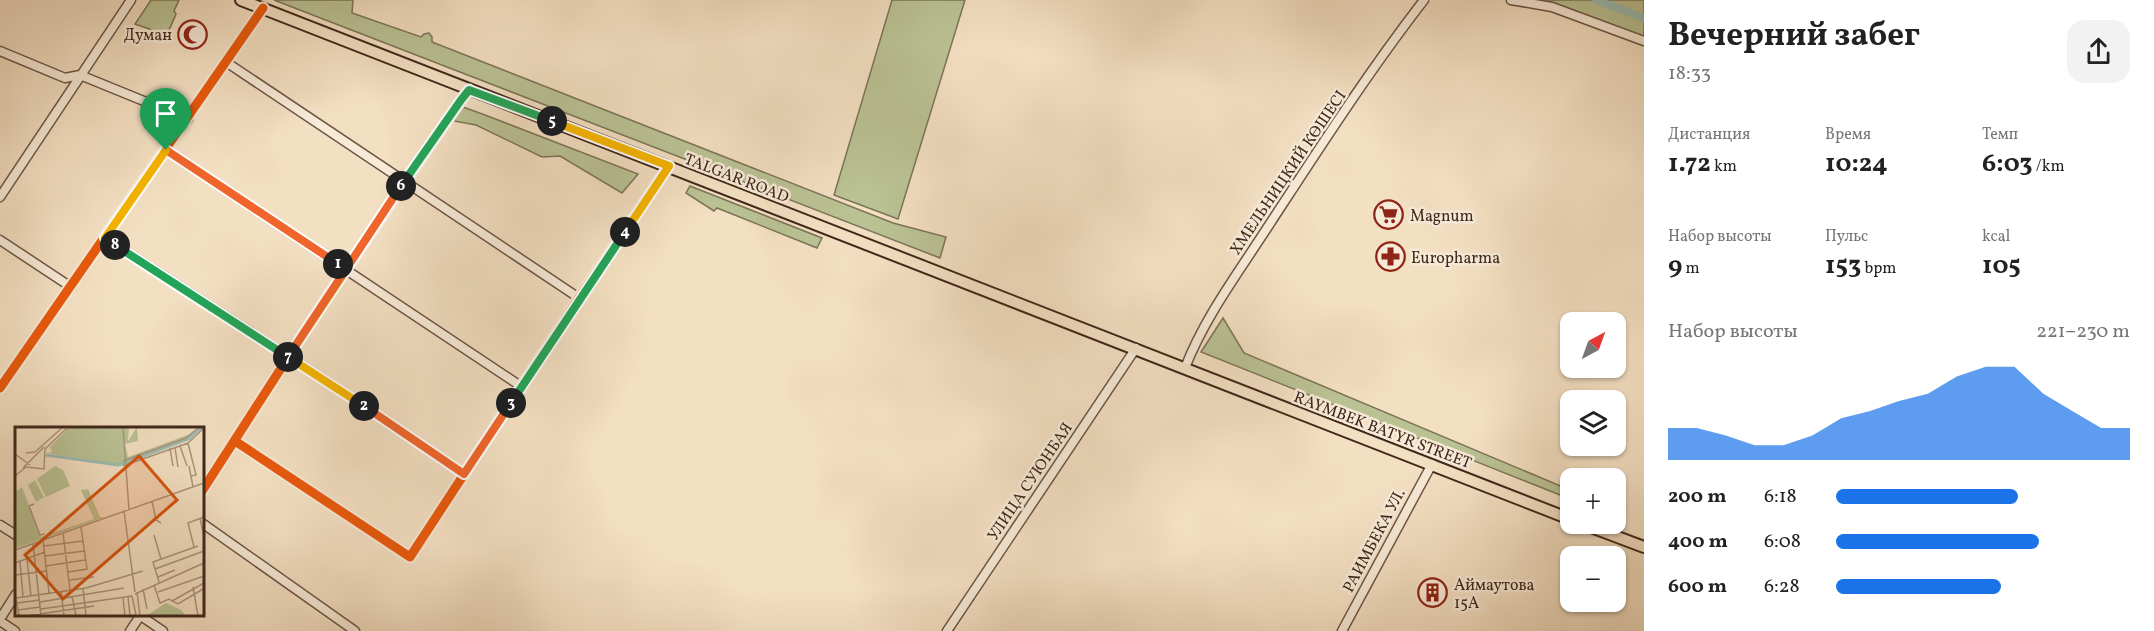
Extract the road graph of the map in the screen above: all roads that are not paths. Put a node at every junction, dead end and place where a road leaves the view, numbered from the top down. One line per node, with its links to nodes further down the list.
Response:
1 (131, 0): 9 (street)
2 (241, 0): 5 (main road, TALGAR ROAD)
3 (1424, 0): 23 (street, ХМЕЛЬНИЦКИЙ КӨШЕСІ)
4 (1511, 0): 6 (street)
5 (263, 9): 8 (street); 10 (main road, TALGAR ROAD)
6 (1644, 41)
7 (0, 51): 9 (street)
8 (226, 62): 11 (street); 14 (street)
9 (80, 75): 11 (street); 15 (street)
10 (469, 90): 13 (main road, TALGAR ROAD); 14 (street)
11 (188, 118): 12 (street)
12 (166, 150): 16 (street); 18 (street)
13 (669, 166): 20 (street); 21 (main road, TALGAR ROAD)
14 (404, 181): 18 (street); 20 (street)
15 (0, 197)
16 (105, 238): 19 (street); 22 (street)
17 (0, 240): 19 (street)
18 (346, 270): 22 (street); 24 (street)
19 (71, 287): 25 (street)
20 (579, 298): 24 (street)
21 (1136, 348): 23 (main road); 44 (street, УЛИЦА СУЮНБАЯ)
22 (288, 357): 26 (street); 28 (street)
23 (1185, 368): 27 (main road, RAYMBEK BATYR STREET)
24 (522, 387): 28 (street)
25 (0, 388)
26 (235, 441): 28 (street); 29 (street)
27 (1431, 464): 30 (main road, RAYMBEK BATYR STREET); 45 (street, РАИМБЕКА УЛ.)
28 (464, 474)
29 (204, 488)
30 (1560, 515)
31 (204, 524): 43 (street)
32 (0, 525): 33 (street)
33 (15, 534)
34 (1610, 534): 35 (main road)
35 (1644, 547)
36 (15, 596): 39 (street)
37 (138, 616): 41 (street)
38 (140, 616): 42 (street)
39 (0, 620): 40 (street)
40 (15, 631)
41 (130, 631)
42 (163, 631)
43 (355, 631)
44 (947, 631)
45 (1342, 631)

